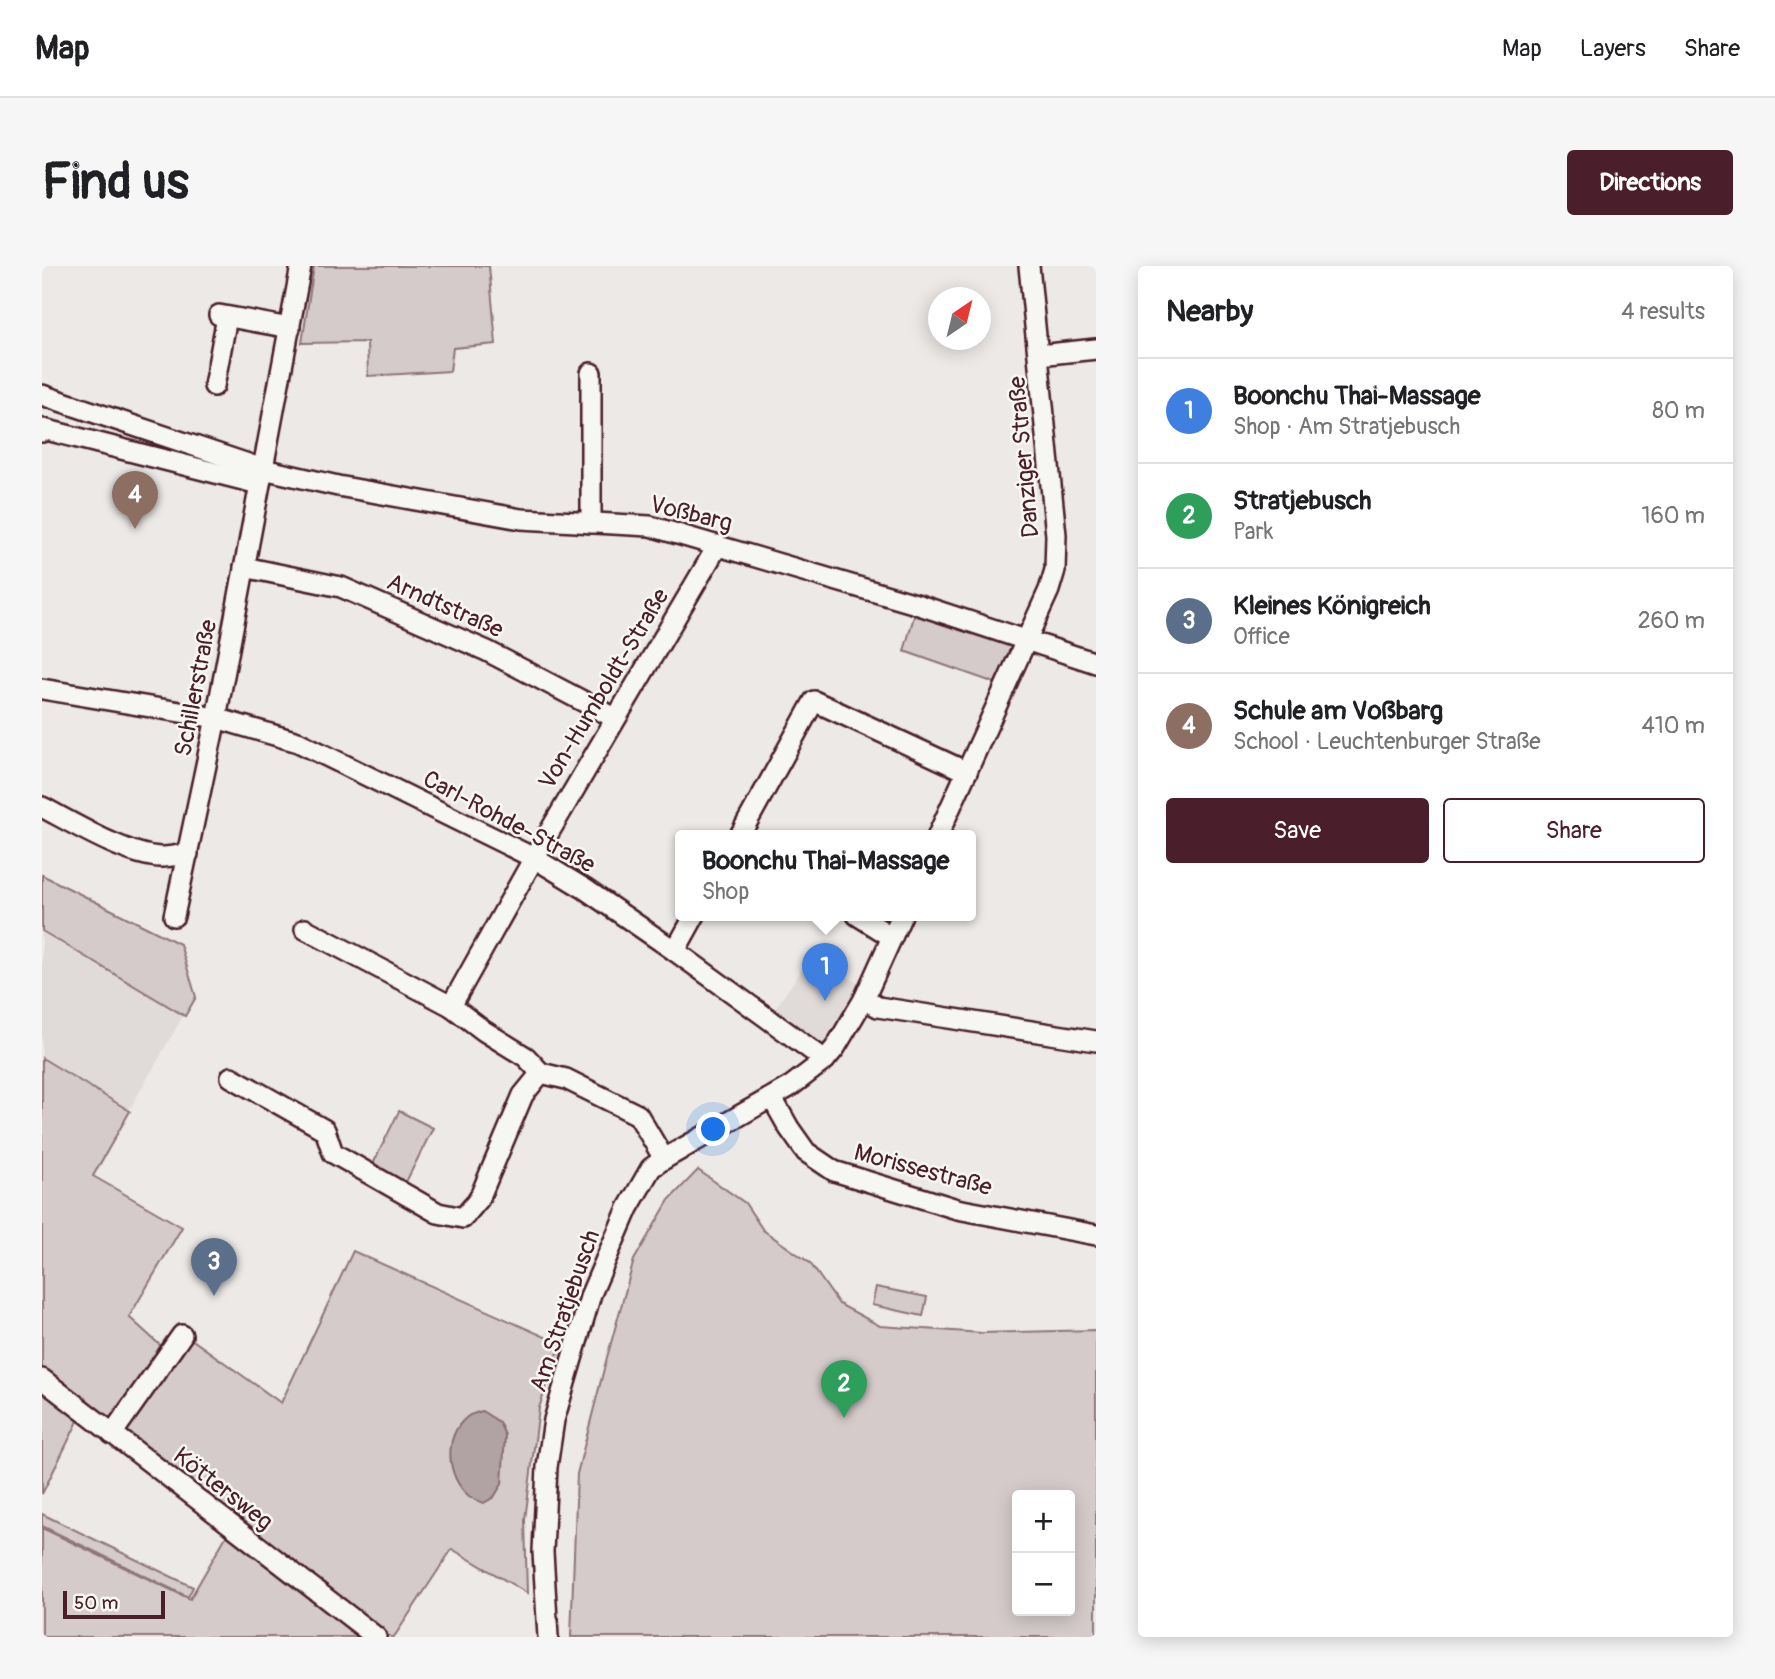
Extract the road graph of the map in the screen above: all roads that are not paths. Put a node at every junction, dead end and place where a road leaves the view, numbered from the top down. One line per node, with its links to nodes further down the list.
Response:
1 (301, 266): 3 (street, Schillerstraße)
2 (1030, 266): 5 (street, Danziger Straße)
3 (290, 328): 7 (street); 10 (street, Schillerstraße)
4 (1096, 349): 5 (street)
5 (1039, 355): 14 (street, Danziger Straße)
6 (591, 373): 11 (street)
7 (214, 386)
8 (42, 394): 10 (street)
9 (42, 432): 10 (street)
10 (261, 476): 11 (street, Voßbarg); 13 (street, Schillerstraße)
11 (591, 523): 12 (street, Voßbarg)
12 (718, 545): 14 (street, Voßbarg); 18 (street, Von-Humboldt-Straße)
13 (244, 567): 17 (street, Schillerstraße); 18 (street, Arndtstraße)
14 (1028, 639): 15 (street, Voßbarg); 19 (street)
15 (1096, 663)
16 (42, 689): 17 (street, Carl-Rohde-Straße)
17 (216, 718): 23 (street, Schillerstraße); 24 (street, Carl-Rohde-Straße)
18 (615, 718): 24 (street, Von-Humboldt-Straße)
19 (967, 772): 21 (street); 22 (street)
20 (42, 807): 23 (street)
21 (743, 830)
22 (940, 830)
23 (188, 854): 25 (street, Schillerstraße)
24 (534, 858): 31 (street, Carl-Rohde-Straße); 33 (street, Von-Humboldt-Straße)
25 (174, 916)
26 (692, 921): 31 (street)
27 (867, 921): 30 (street)
28 (899, 921): 30 (street, Am Stratjebusch)
29 (304, 929): 33 (street)
30 (892, 937): 32 (street, Am Stratjebusch)
31 (675, 951): 35 (street, Carl-Rohde-Straße)
32 (863, 999): 34 (street); 35 (street, Am Stratjebusch)
33 (451, 1006): 36 (street)
34 (1096, 1041)
35 (825, 1060): 38 (street, Am Stratjebusch)
36 (541, 1073): 37 (street); 39 (street)
37 (231, 1077)
38 (772, 1098): 39 (street, Am Stratjebusch); 40 (street, Morissestraße)
39 (664, 1159): 45 (street, Am Stratjebusch)
40 (1096, 1235)
41 (182, 1335): 43 (street)
42 (42, 1379): 43 (street, Köttersweg)
43 (112, 1434): 44 (street, Köttersweg)
44 (376, 1637)
45 (548, 1637)

